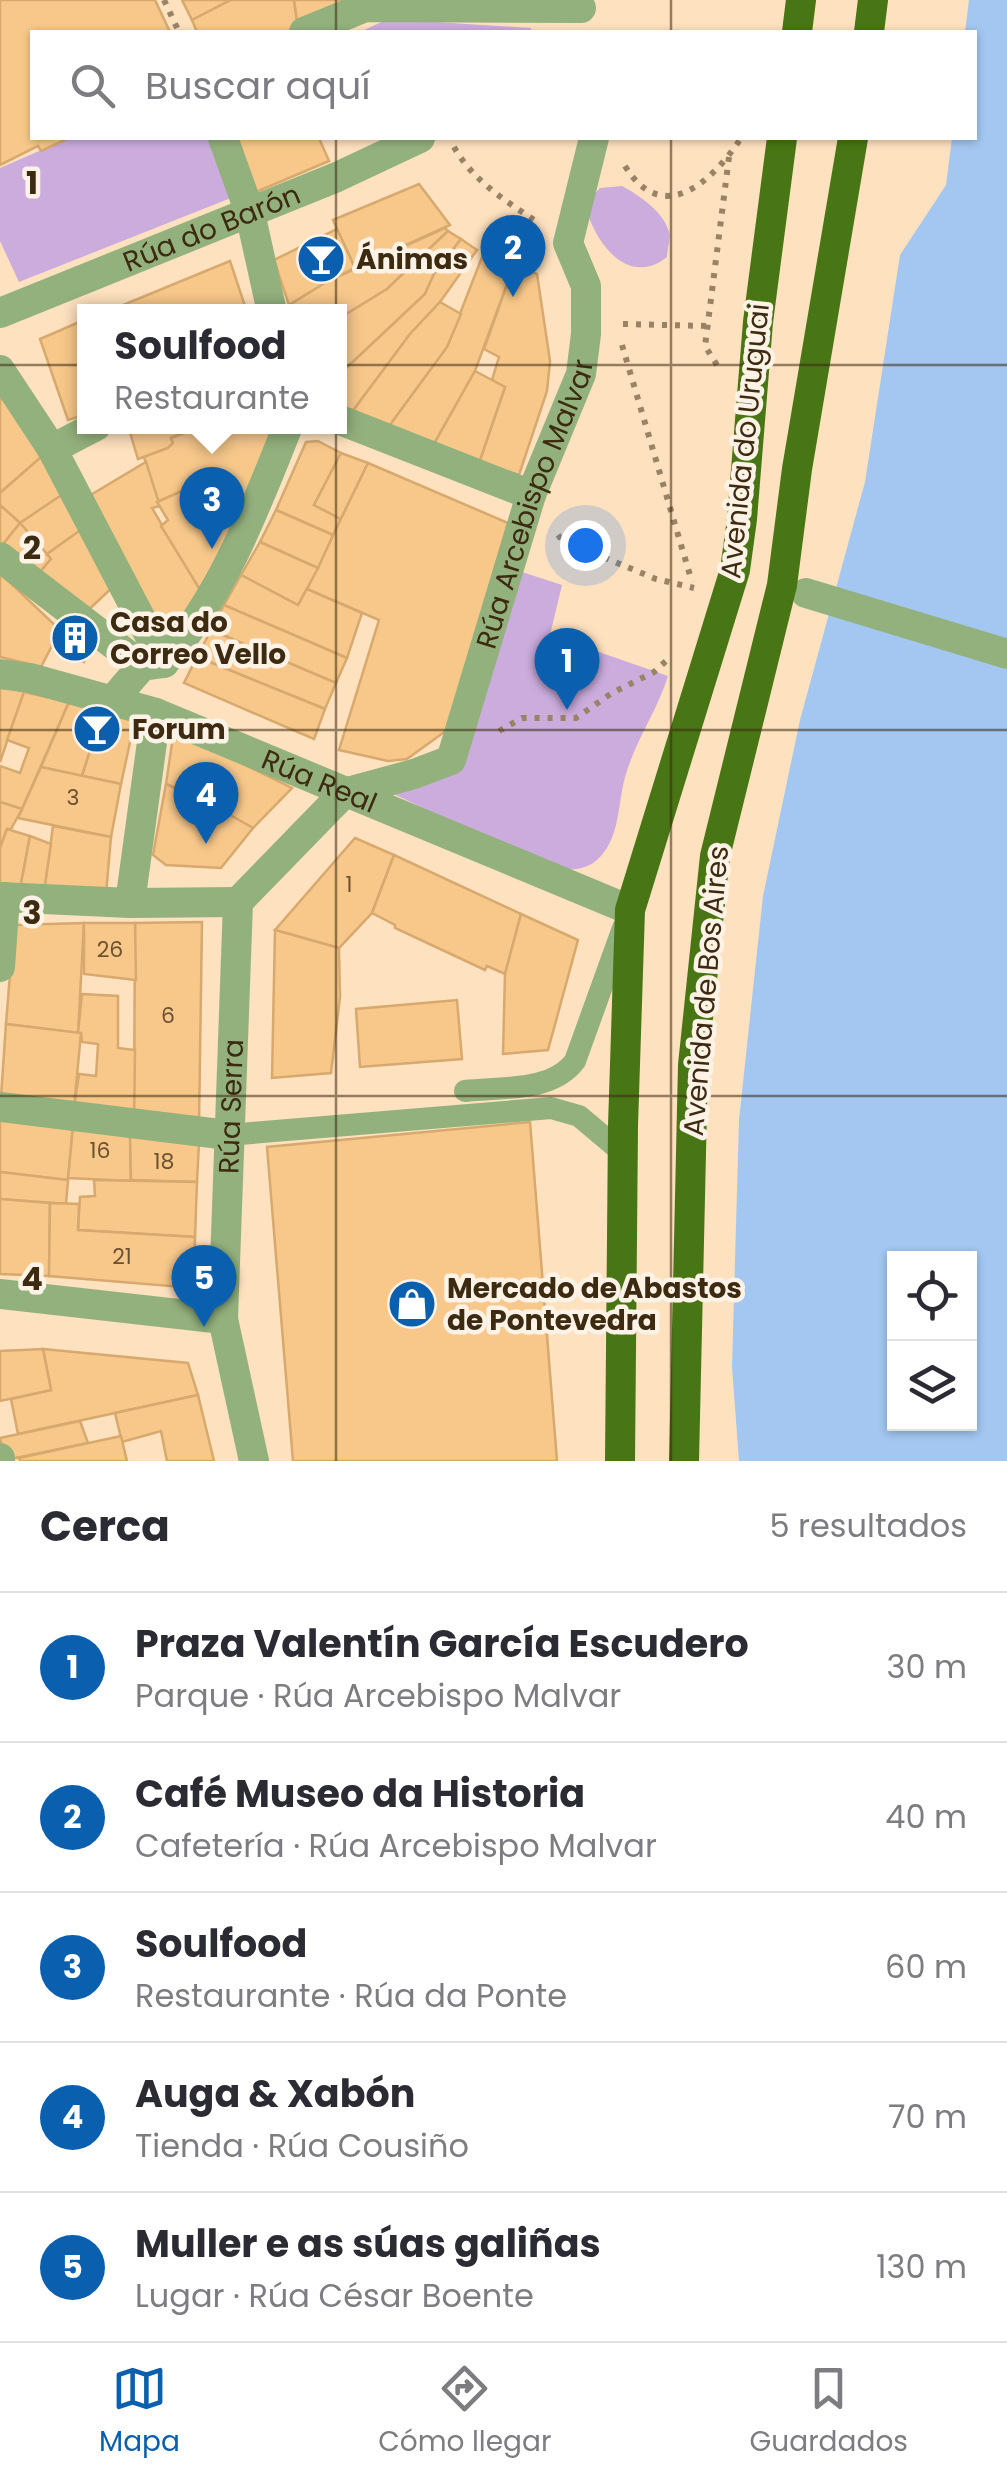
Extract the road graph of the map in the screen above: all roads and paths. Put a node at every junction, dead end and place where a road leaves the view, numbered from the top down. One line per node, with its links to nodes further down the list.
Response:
1 (164, 0): 5 (path)
2 (801, 0): 7 (highway)
3 (874, 0): 8 (highway)
4 (583, 13): 6 (street)
5 (179, 30)
6 (309, 30)
7 (796, 30)
8 (869, 30)
9 (224, 140): 16 (street)
10 (415, 140): 16 (street, Rúa do Barón)
11 (450, 140): 17 (path)
12 (740, 140): 15 (path)
13 (782, 140): 43 (highway, Avenida do Uruguai)
14 (853, 140): 28 (highway, Avenida do Uruguai)
15 (607, 146): 17 (street, Rúa Arcebispo Malvar)
16 (250, 213): 18 (street); 19 (street, Rúa do Barón)
17 (570, 252): 29 (street, Rúa Arcebispo Malvar)
18 (270, 304)
19 (0, 313)
20 (614, 314): 21 (path)
21 (708, 326)
22 (622, 343): 29 (path)
23 (0, 370): 27 (street)
24 (347, 423): 29 (street)
25 (81, 434): 27 (street)
26 (285, 434): 33 (street)
27 (52, 449): 33 (street)
28 (797, 469): 53 (highway, Avenida de Bos Aires)
29 (530, 495): 38 (street, Rúa Arcebispo Malvar)
30 (0, 558): 33 (street)
31 (820, 598): 32 (street)
32 (1007, 654)
33 (153, 665): 36 (street)
34 (654, 672): 38 (path)
35 (0, 674): 36 (street, Rúa Real)
36 (112, 701): 37 (street, Rúa Real)
37 (156, 713): 39 (street, Rúa Real); 41 (street)
38 (451, 760): 39 (street)
39 (344, 792): 42 (street); 43 (street, Rúa Real)
40 (3, 897): 41 (street); 44 (street)
41 (130, 902): 42 (street)
42 (238, 902): 47 (street, Rúa Serra)
43 (630, 910): 45 (lane); 48 (highway)
44 (0, 968)
45 (465, 1091)
46 (0, 1106): 47 (street)
47 (228, 1135): 48 (lane); 50 (street, Rúa Serra)
48 (623, 1153): 52 (highway)
49 (0, 1294): 50 (street)
50 (223, 1319): 51 (street, Rúa Serra)
51 (254, 1461)
52 (620, 1461)
53 (684, 1461)

